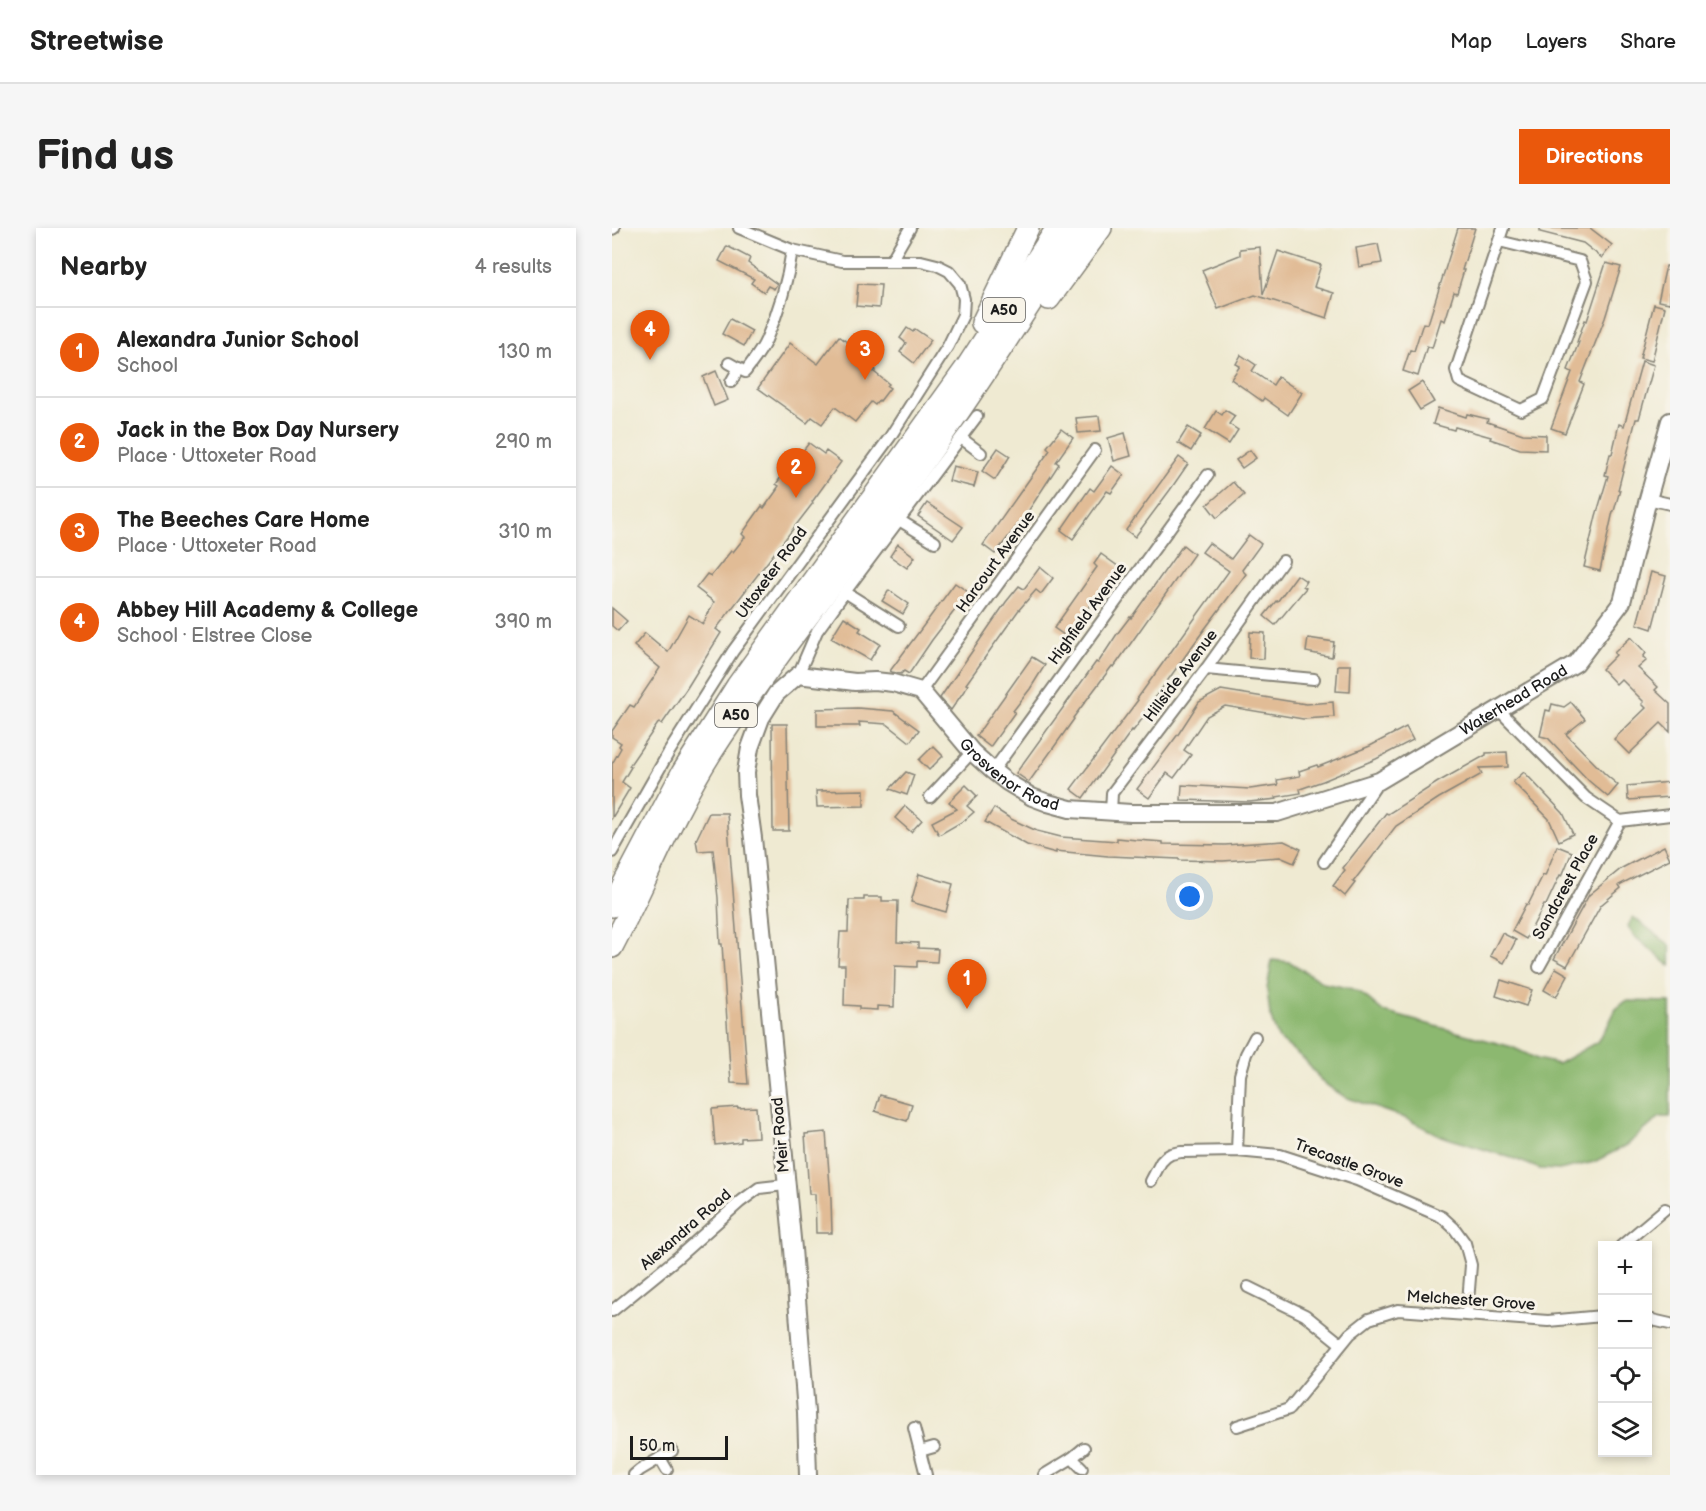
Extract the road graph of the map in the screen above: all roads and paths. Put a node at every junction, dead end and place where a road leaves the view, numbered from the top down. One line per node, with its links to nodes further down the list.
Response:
1 (739, 228): 9 (street)
2 (910, 228): 10 (street)
3 (1028, 228): 13 (highway)
4 (1057, 228): 13 (highway, A50)
5 (1079, 228): 11 (highway, A50)
6 (1101, 228): 11 (highway)
7 (1503, 228): 8 (street)
8 (1499, 241): 8 (street)
9 (792, 250): 10 (street); 12 (street)
10 (891, 261): 39 (street, Uttoxeter Road)
11 (982, 377): 42 (highway, A50)
12 (731, 382)
13 (949, 391): 41 (highway, A50)
14 (977, 417): 16 (street)
15 (1670, 422): 20 (street, Waterhead Road)
16 (961, 438): 18 (street); 22 (street)
17 (1095, 450): 30 (street, Harcourt Avenue)
18 (981, 453)
19 (1208, 475): 33 (street, Highfield Avenue)
20 (1648, 500): 21 (street); 31 (street, Waterhead Road)
21 (1670, 504)
22 (899, 520): 23 (street); 25 (street)
23 (935, 542)
24 (1283, 561): 27 (street, Hillside Avenue)
25 (845, 592): 26 (street); 28 (street)
26 (899, 626)
27 (1206, 669): 29 (street); 36 (street, Hillside Avenue)
28 (798, 675): 30 (street); 47 (street, Meir Road)
29 (1314, 679)
30 (921, 691): 32 (street, Grosvenor Road)
31 (1498, 710): 34 (street, Waterhead Road); 38 (street)
32 (972, 752): 33 (street, Grosvenor Road); 35 (street)
33 (993, 771): 36 (street, Grosvenor Road)
34 (1379, 781): 36 (street, Grosvenor Road); 40 (street)
35 (930, 797)
36 (1112, 812)
37 (1670, 815): 38 (street)
38 (1620, 821): 43 (street, Sandcrest Place)
39 (612, 852)
40 (1324, 862)
41 (612, 906)
42 (612, 947)
43 (1539, 967)
44 (1255, 1037): 45 (street)
45 (1237, 1151): 46 (street, Trecastle Grove); 52 (street, Trecastle Grove)
46 (1151, 1181)
47 (785, 1185): 51 (street, Alexandra Road); 68 (street, Meir Road)
48 (1665, 1209): 49 (street)
49 (1626, 1241)
50 (1248, 1287): 56 (street)
51 (612, 1311)
52 (1467, 1314): 53 (street, Melchester Grove); 56 (street, Melchester Grove)
53 (1598, 1316)
54 (1652, 1320): 55 (street)
55 (1670, 1324)
56 (1341, 1344): 57 (street, Melchester Grove)
57 (1237, 1426)
58 (914, 1428): 62 (street)
59 (934, 1447): 62 (street)
60 (1084, 1448): 64 (street)
61 (672, 1451): 63 (street)
62 (920, 1451): 69 (street)
63 (660, 1458): 66 (street); 67 (street)
64 (1072, 1458): 65 (street); 70 (street)
65 (1082, 1468)
66 (668, 1470)
67 (634, 1475)
68 (808, 1475)
69 (926, 1475)
70 (1044, 1475)

